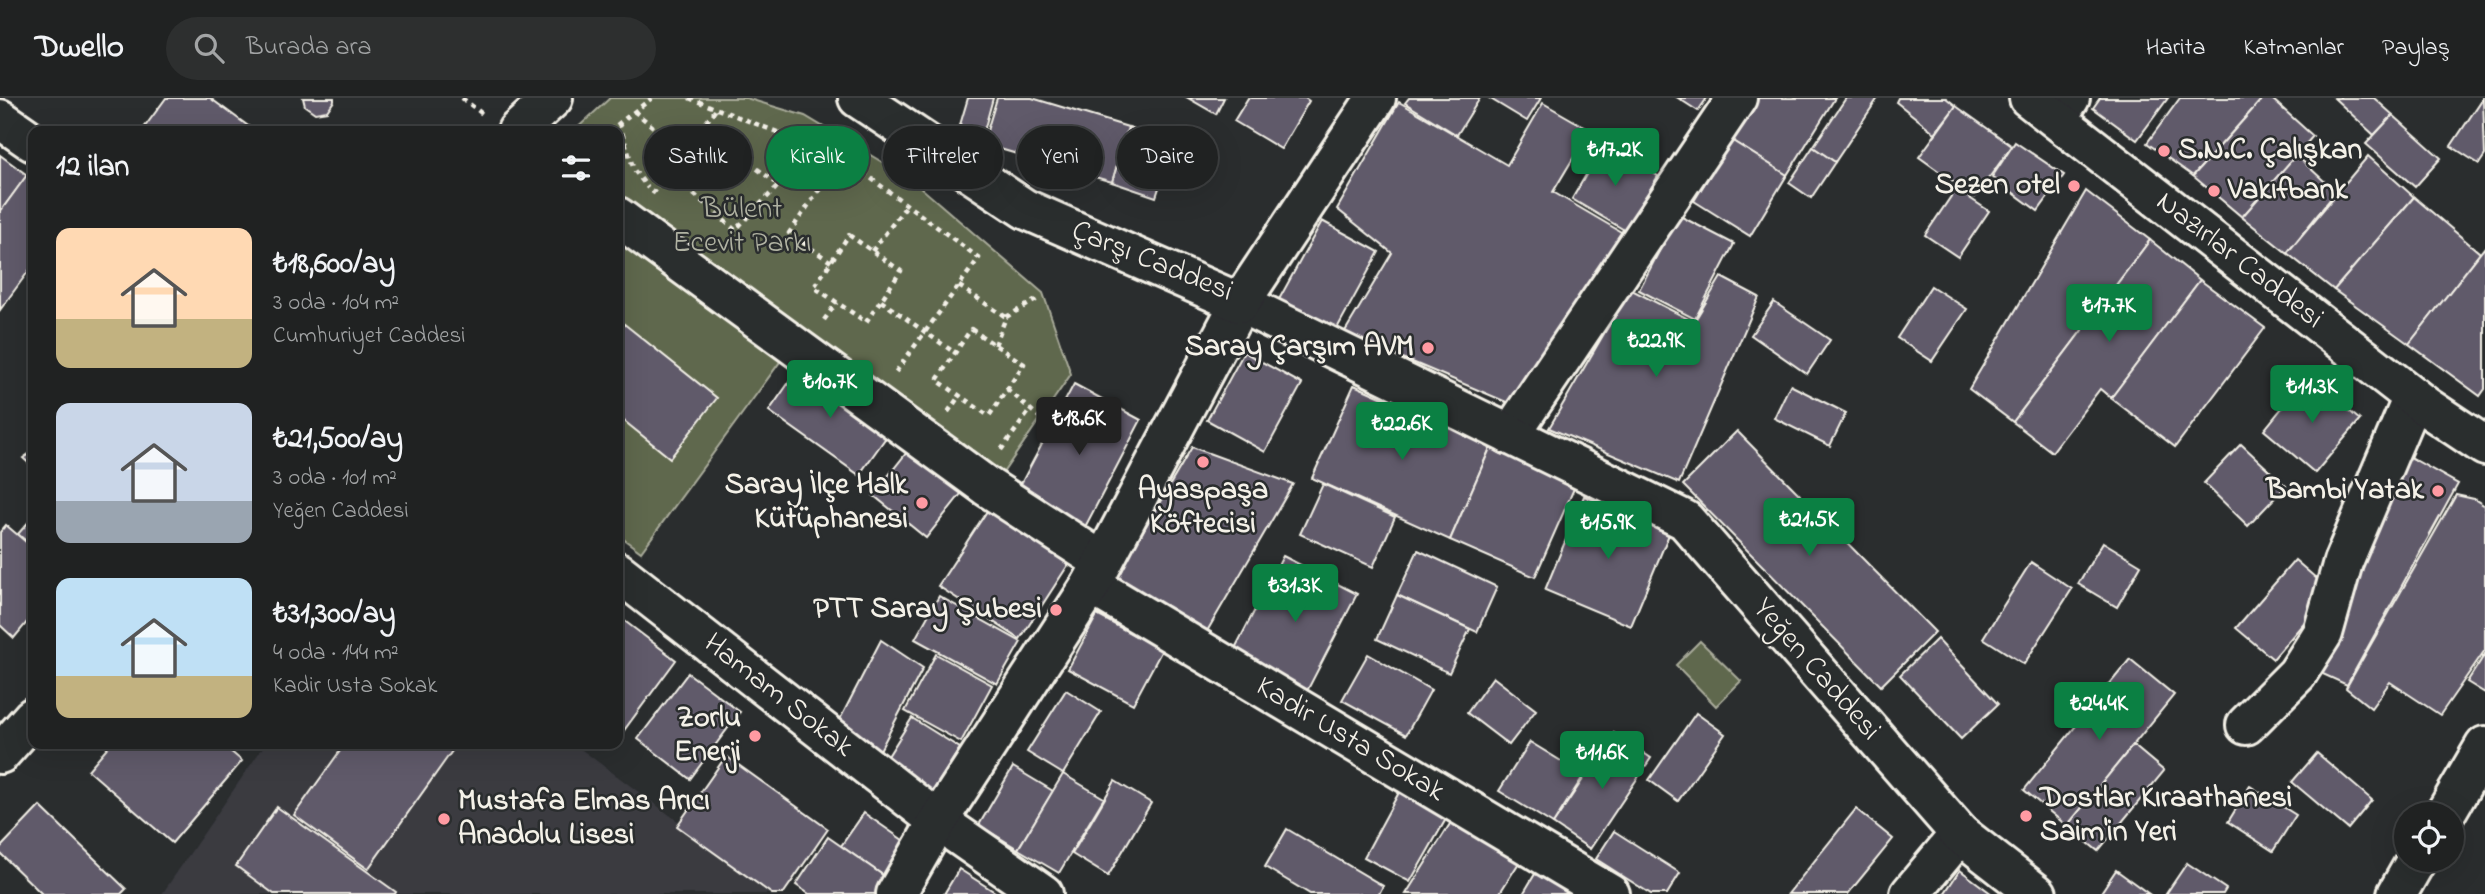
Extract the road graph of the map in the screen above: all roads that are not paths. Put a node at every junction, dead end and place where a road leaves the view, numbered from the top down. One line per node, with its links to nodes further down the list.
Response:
1 (553, 98): 7 (main road)
2 (858, 98): 10 (main road, Çarşı Caddesi)
3 (1376, 98): 10 (main road, Çarşı Caddesi)
4 (1737, 98): 12 (main road)
5 (2052, 105): 11 (main road, Nazırlar Caddesi)
6 (0, 119): 8 (main road)
7 (522, 126)
8 (28, 139)
9 (623, 220): 14 (main road, Kadir Usta Sokak)
10 (1240, 303): 12 (main road, Yeğen Caddesi); 14 (main road)
11 (2413, 397): 13 (main road, Nazırlar Caddesi); 17 (main road)
12 (1510, 435): 22 (main road, Yeğen Caddesi)
13 (2485, 446)
14 (1097, 574): 21 (main road); 26 (main road, Kadir Usta Sokak)
15 (623, 576): 21 (main road, Hamam Sokak)
16 (28, 723): 19 (main road)
17 (2246, 725)
18 (2485, 747): 20 (main road)
19 (0, 754)
20 (2452, 802)
21 (938, 821): 24 (main road); 25 (main road, Hamam Sokak)
22 (1960, 834): 27 (main road); 28 (main road, Yeğen Caddesi)
23 (2410, 872): 29 (main road)
24 (896, 894)
25 (1043, 894)
26 (1610, 894)
27 (1910, 894)
28 (2037, 894)
29 (2397, 894)

